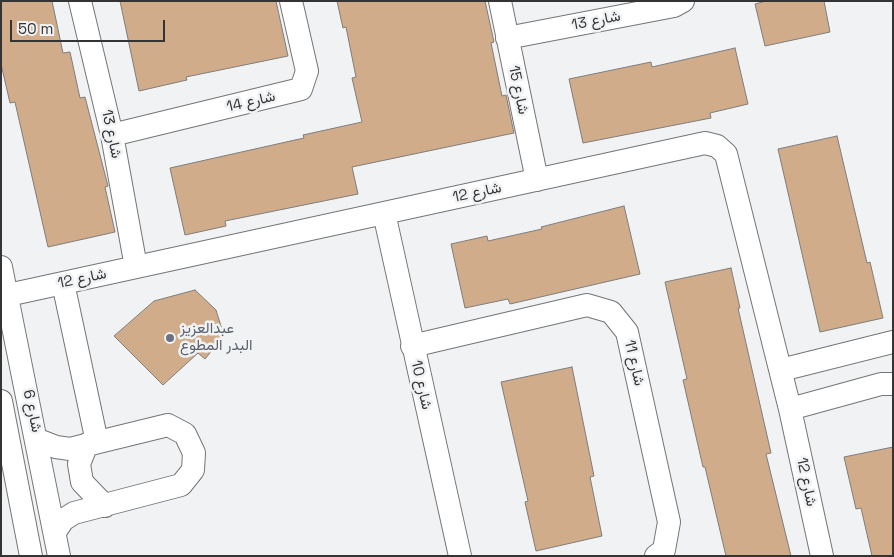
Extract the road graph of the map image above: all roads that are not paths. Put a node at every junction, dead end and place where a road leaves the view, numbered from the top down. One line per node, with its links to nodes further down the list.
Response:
1 (80, 1): 6 (street, شارع 13)
2 (291, 1): 6 (street, شارع 14)
3 (500, 1): 5 (street, شارع 15)
4 (683, 1): 5 (street, شارع 13)
5 (508, 38): 7 (street, شارع 15)
6 (112, 135): 10 (street, شارع 13)
7 (537, 180): 8 (street, شارع 12); 15 (street, شارع 12)
8 (384, 213): 10 (street, شارع 12); 14 (street, شارع 10)
9 (1, 267): 12 (street, شارع 6)
10 (136, 267): 11 (street, شارع 12)
11 (63, 283): 12 (street, شارع 12); 21 (street)
12 (8, 295): 20 (street, شارع 6)
13 (893, 342): 15 (street)
14 (412, 346): 27 (street, شارع 10); 28 (street, شارع 11)
15 (781, 370): 18 (street, شارع 12)
16 (893, 384): 18 (street)
17 (1, 401): 19 (street, شارع 6)
18 (790, 409): 29 (street, شارع 12)
19 (4, 428): 22 (street, شارع 6)
20 (38, 440): 21 (street); 24 (street, شارع 6)
21 (92, 443): 23 (street); 23 (street)
22 (10, 482): 25 (street, شارع 6)
23 (105, 506): 24 (street)
24 (55, 532): 26 (street, شارع 6)
25 (31, 556)
26 (59, 556)
27 (460, 556)
28 (656, 556)
29 (822, 556)

